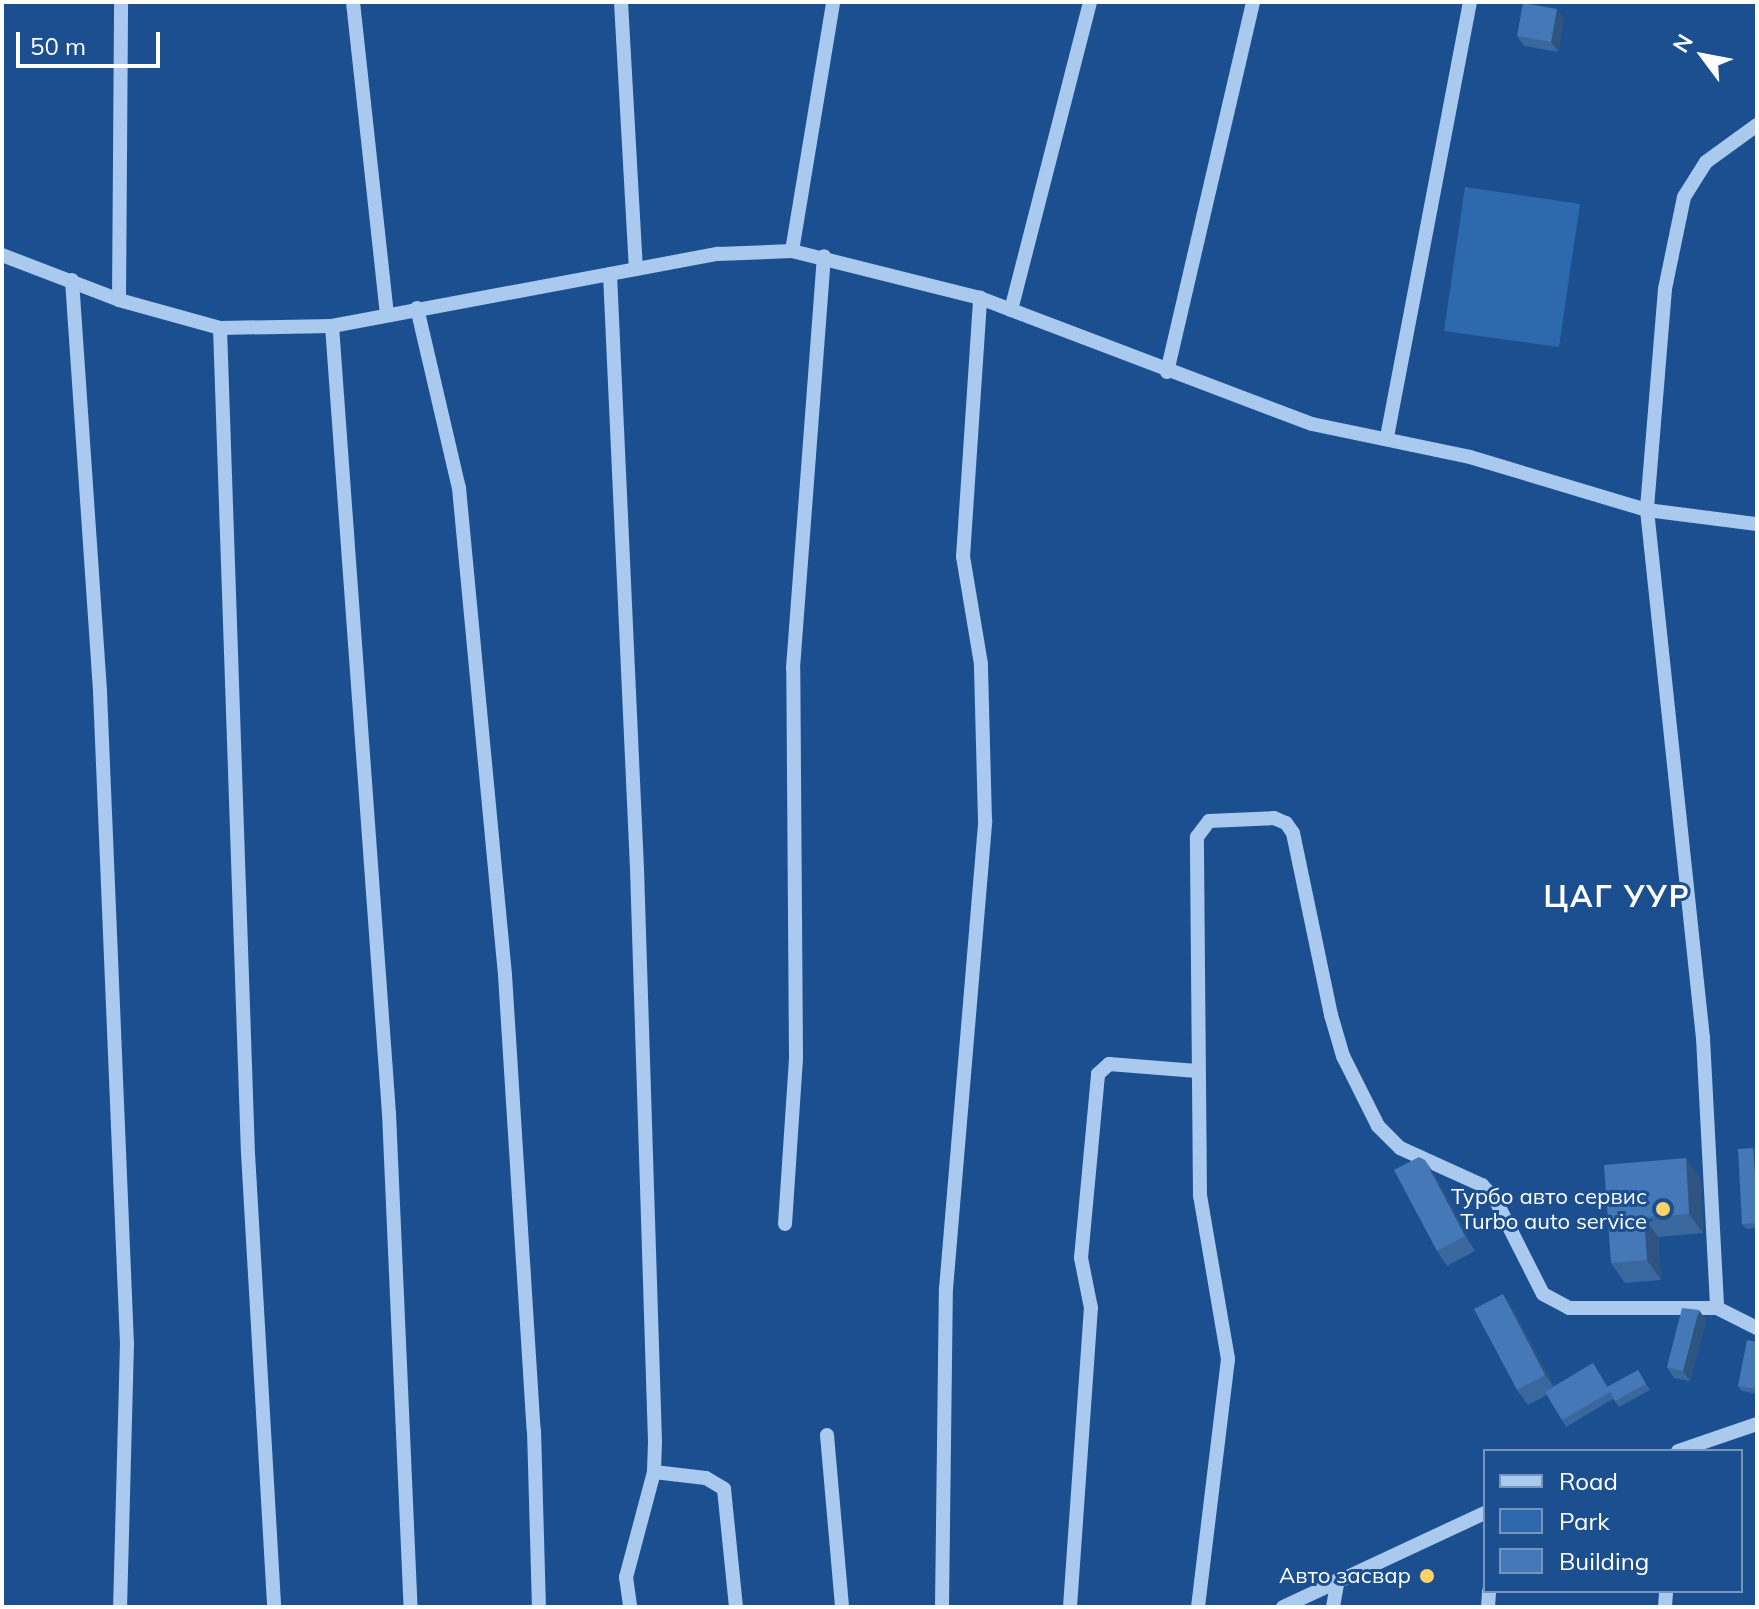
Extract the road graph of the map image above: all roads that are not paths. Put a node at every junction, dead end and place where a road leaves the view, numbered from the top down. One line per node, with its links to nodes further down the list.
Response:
1 (121, 2): 16 (street)
2 (353, 2): 19 (street)
3 (621, 2): 12 (street)
4 (833, 2): 9 (street)
5 (1090, 2): 18 (street)
6 (1253, 2): 22 (street)
7 (1470, 2): 23 (street)
8 (1757, 125): 24 (street)
9 (792, 251): 11 (street); 12 (street)
10 (2, 255): 14 (street)
11 (824, 256): 15 (street); 27 (street)
12 (636, 269): 13 (street)
13 (610, 274): 17 (street); 33 (street)
14 (72, 280): 16 (street); 36 (street)
15 (980, 298): 18 (street); 43 (street)
16 (119, 300): 21 (street)
17 (417, 308): 19 (street); 39 (street)
18 (1011, 310): 22 (street)
19 (387, 314): 20 (street)
20 (332, 326): 21 (street); 38 (street)
21 (220, 328): 37 (street)
22 (1167, 372): 23 (street)
23 (1387, 437): 24 (street)
24 (1647, 510): 25 (street); 28 (street)
25 (1757, 524)
26 (1197, 1071): 28 (street); 44 (street); 45 (street)
27 (785, 1224)
28 (1717, 1308): 29 (street)
29 (1757, 1328)
30 (1757, 1424): 32 (street)
31 (827, 1435): 42 (street)
32 (1684, 1449)
33 (654, 1472): 40 (street); 41 (street)
34 (1483, 1514): 35 (street)
35 (1338, 1579): 46 (street); 47 (street)
36 (120, 1607)
37 (274, 1607)
38 (411, 1607)
39 (539, 1607)
40 (630, 1607)
41 (736, 1607)
42 (842, 1607)
43 (942, 1607)
44 (1070, 1607)
45 (1198, 1607)
46 (1283, 1607)
47 (1333, 1607)

